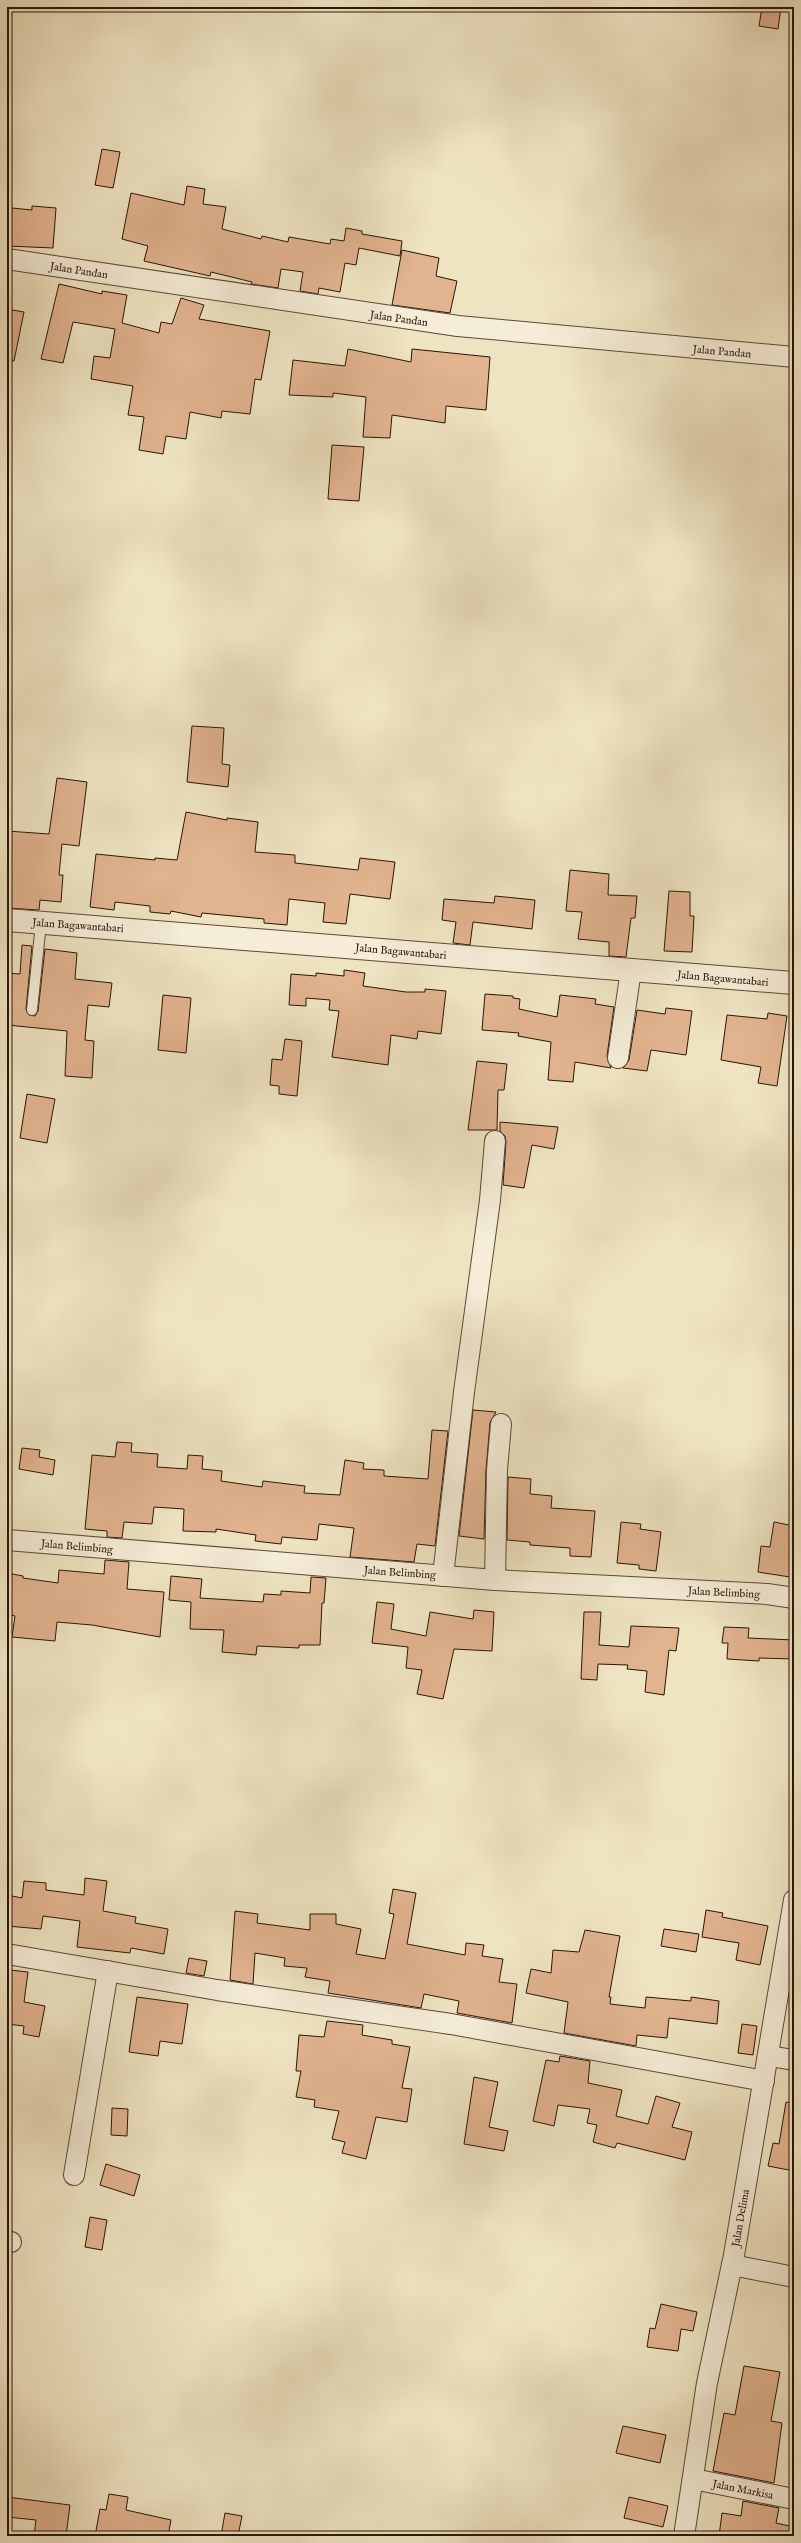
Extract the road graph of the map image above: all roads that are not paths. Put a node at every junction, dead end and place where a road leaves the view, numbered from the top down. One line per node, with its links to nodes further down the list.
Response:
1 (7, 259): 2 (street, Jalan Pandan)
2 (794, 357)
3 (7, 920): 4 (street, Jalan Bagawantabari)
4 (41, 923): 5 (street, Jalan Bagawantabari); 7 (lane)
5 (632, 970): 6 (street, Jalan Bagawantabari); 8 (street)
6 (794, 983)
7 (32, 1010)
8 (618, 1058)
9 (495, 1141): 12 (street)
10 (501, 1424): 13 (street)
11 (7, 1540): 12 (street, Jalan Belimbing)
12 (443, 1576): 13 (street, Jalan Belimbing)
13 (495, 1580): 14 (street, Jalan Belimbing)
14 (794, 1598)
15 (794, 1900): 18 (street, Jalan Delima)
16 (7, 1954): 17 (street)
17 (108, 1971): 20 (street); 21 (street)
18 (769, 2056): 19 (street); 20 (street, Jalan Delima)
19 (794, 2060)
20 (764, 2081): 22 (street, Jalan Delima)
21 (74, 2175)
22 (732, 2265): 23 (street); 24 (street, Jalan Delima)
23 (794, 2277)
24 (693, 2479): 25 (street, Jalan Markisa); 26 (street, Jalan Delima)
25 (794, 2499)
26 (684, 2536)

